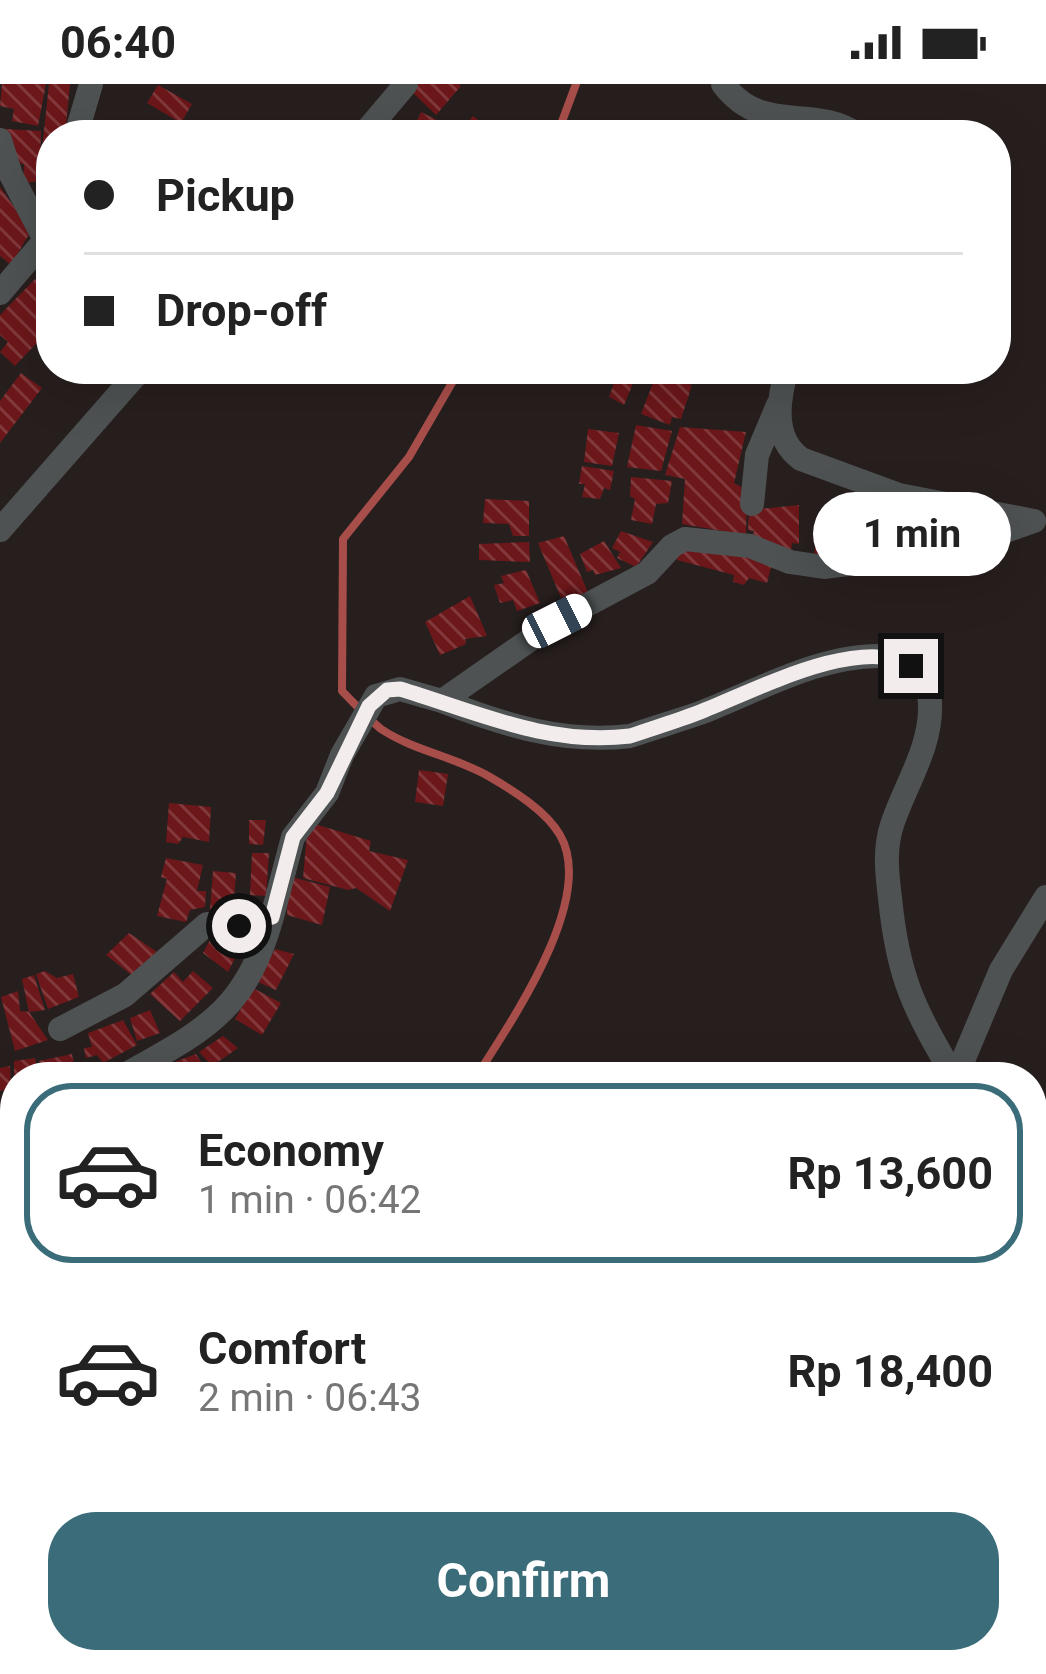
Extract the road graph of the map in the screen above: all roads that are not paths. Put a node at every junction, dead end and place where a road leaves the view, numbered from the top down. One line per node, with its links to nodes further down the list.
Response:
1 (91, 84): 4 (street)
2 (406, 84): 5 (street)
3 (723, 84): 6 (street)
4 (80, 120)
5 (376, 120)
6 (805, 120)
7 (0, 140): 8 (street)
8 (36, 212)
9 (36, 246): 10 (street)
10 (0, 293)
11 (128, 384): 16 (street)
12 (783, 384): 13 (street)
13 (779, 403): 14 (street); 15 (street)
14 (752, 504)
15 (1040, 524): 17 (street)
16 (0, 530)
17 (442, 701): 19 (street); 22 (street)
18 (1046, 897): 23 (street)
19 (272, 917): 20 (street); 21 (street)
20 (60, 1029)
21 (148, 1062)
22 (946, 1062)
23 (961, 1062)

